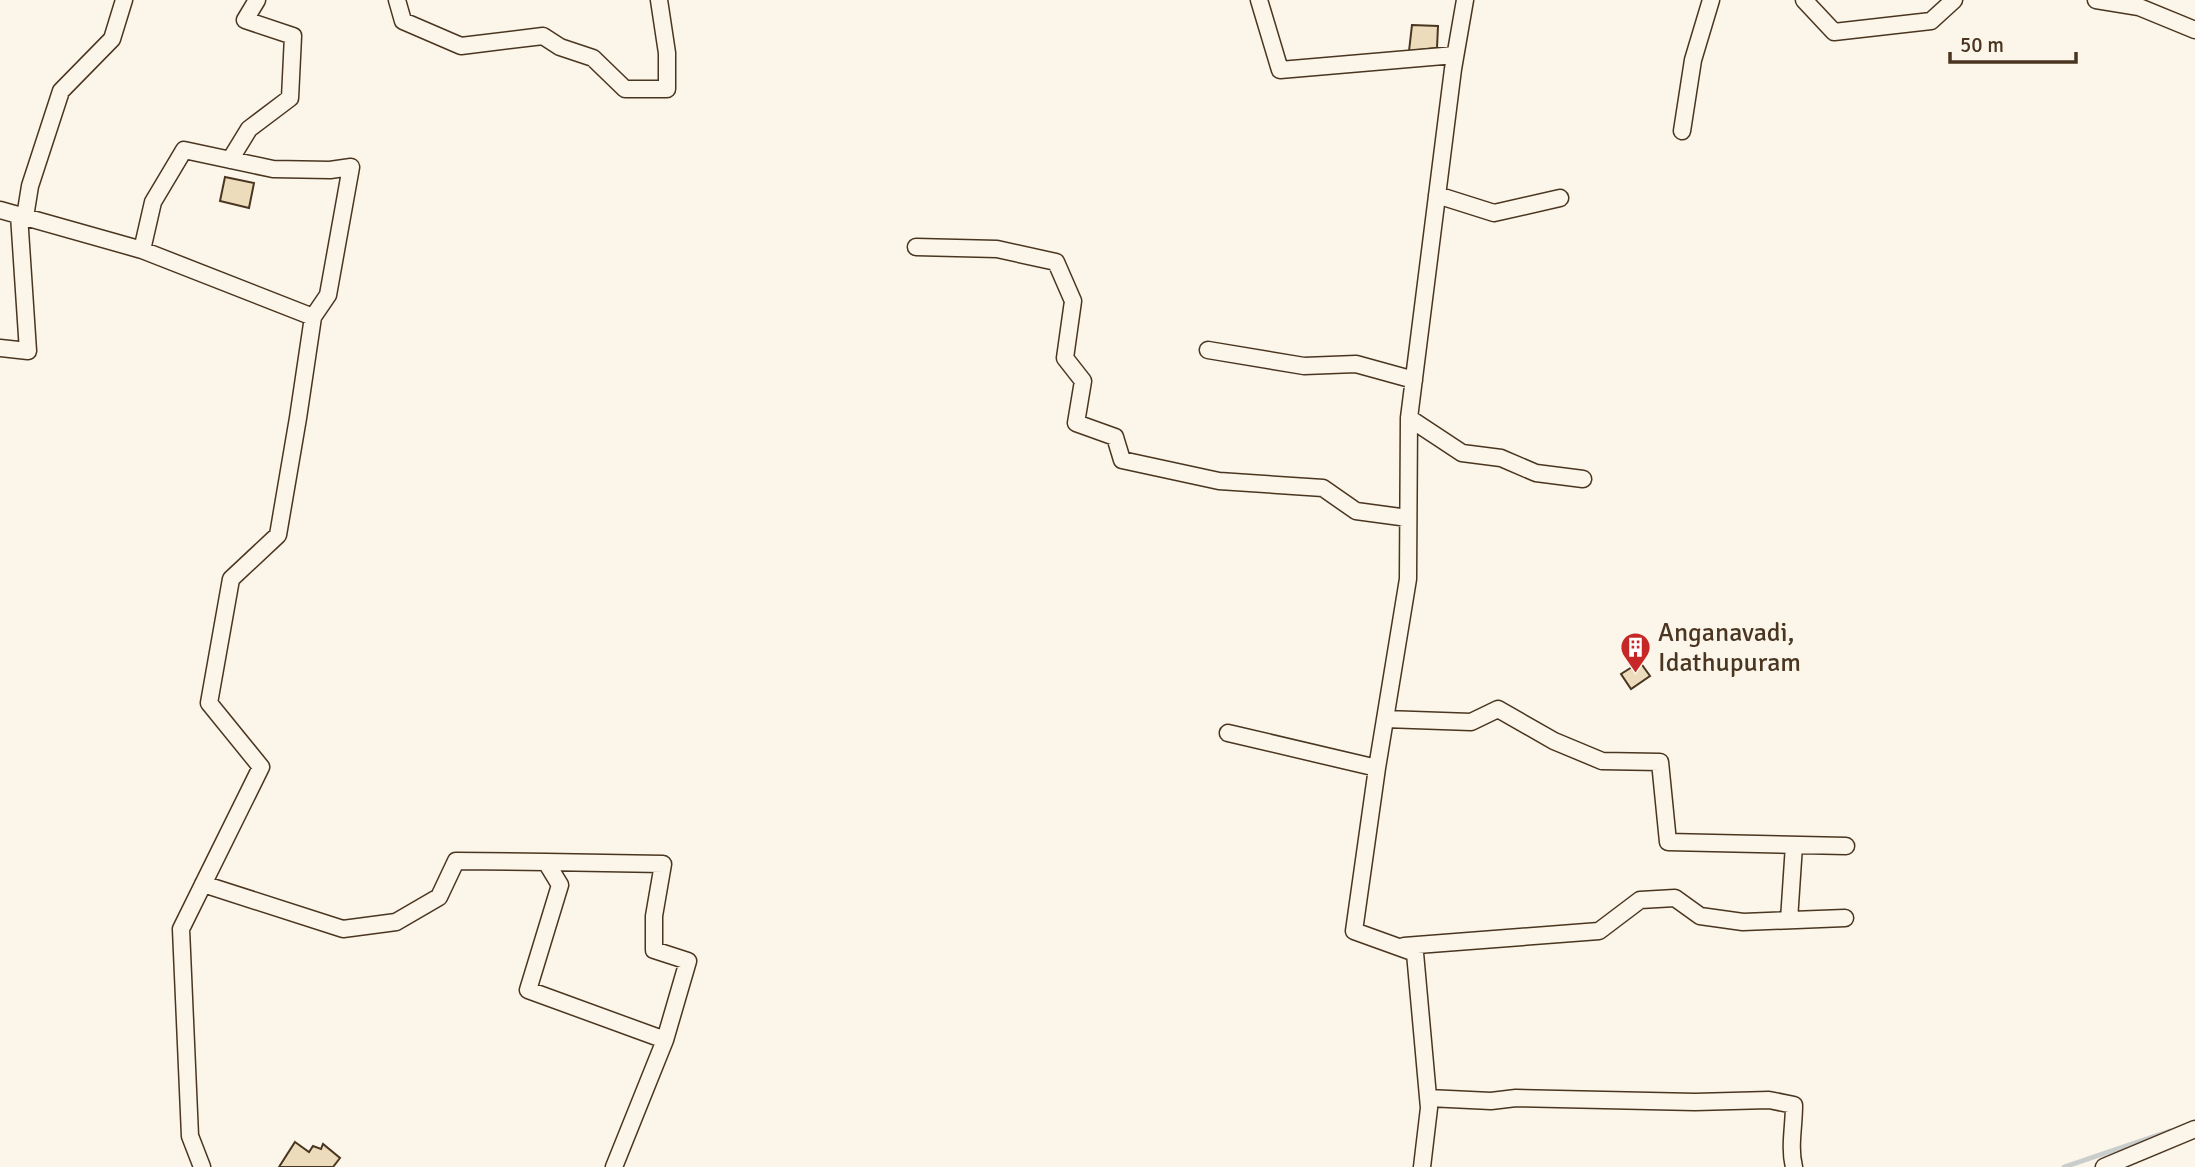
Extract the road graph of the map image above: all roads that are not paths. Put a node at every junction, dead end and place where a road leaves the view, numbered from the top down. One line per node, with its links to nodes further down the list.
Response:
1 (124, 0): 18 (street)
2 (257, 0): 14 (street)
3 (397, 0): 4 (street)
4 (659, 0)
5 (1259, 0): 12 (street)
6 (1465, 0): 12 (street)
7 (1711, 0): 13 (street)
8 (1804, 0): 9 (street)
9 (1954, 0)
10 (2096, 0): 11 (street)
11 (2195, 30)
12 (1455, 55): 15 (street)
13 (1682, 131)
14 (230, 160): 20 (street); 21 (street)
15 (1437, 195): 16 (street); 24 (street)
16 (1560, 198)
17 (0, 210): 18 (street)
18 (22, 216): 20 (street); 22 (street)
19 (916, 247): 27 (street)
20 (142, 250): 21 (street)
21 (313, 317): 34 (street)
22 (0, 348)
23 (1208, 350): 24 (street)
24 (1414, 380): 25 (street)
25 (1409, 418): 26 (street); 27 (street)
26 (1583, 479)
27 (1408, 518): 28 (street)
28 (1385, 719): 30 (street); 31 (street)
29 (1228, 733): 30 (street)
30 (1377, 768): 37 (street)
31 (1794, 845): 32 (street); 36 (street)
32 (1846, 846)
33 (546, 862): 34 (street); 38 (street); 38 (street)
34 (203, 884): 41 (street)
35 (1845, 918): 36 (street)
36 (1789, 920): 37 (street)
37 (1398, 947): 39 (street)
38 (665, 1040): 42 (street)
39 (1428, 1098): 43 (street); 44 (street)
40 (2195, 1129): 45 (street)
41 (201, 1167)
42 (614, 1167)
43 (1422, 1167)
44 (1794, 1167)
45 (2104, 1167)

